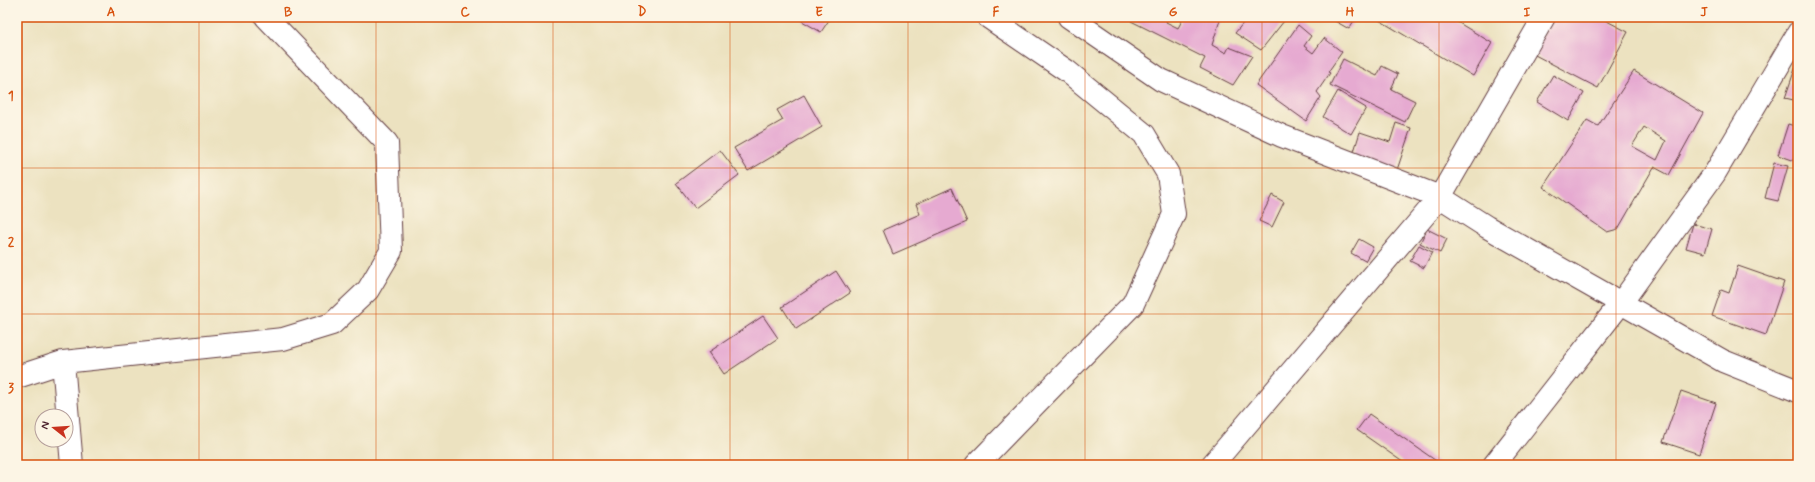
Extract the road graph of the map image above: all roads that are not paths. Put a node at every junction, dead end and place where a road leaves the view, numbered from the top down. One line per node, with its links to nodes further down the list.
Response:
1 (266, 17): 8 (street)
2 (988, 17): 12 (street)
3 (1069, 17): 6 (street)
4 (1544, 17): 6 (street)
5 (1798, 33): 7 (street)
6 (1440, 197): 7 (street); 13 (street)
7 (1621, 303): 10 (street); 14 (street)
8 (63, 362): 9 (street); 11 (street)
9 (17, 377)
10 (1798, 391)
11 (72, 465)
12 (976, 465)
13 (1212, 465)
14 (1494, 465)

